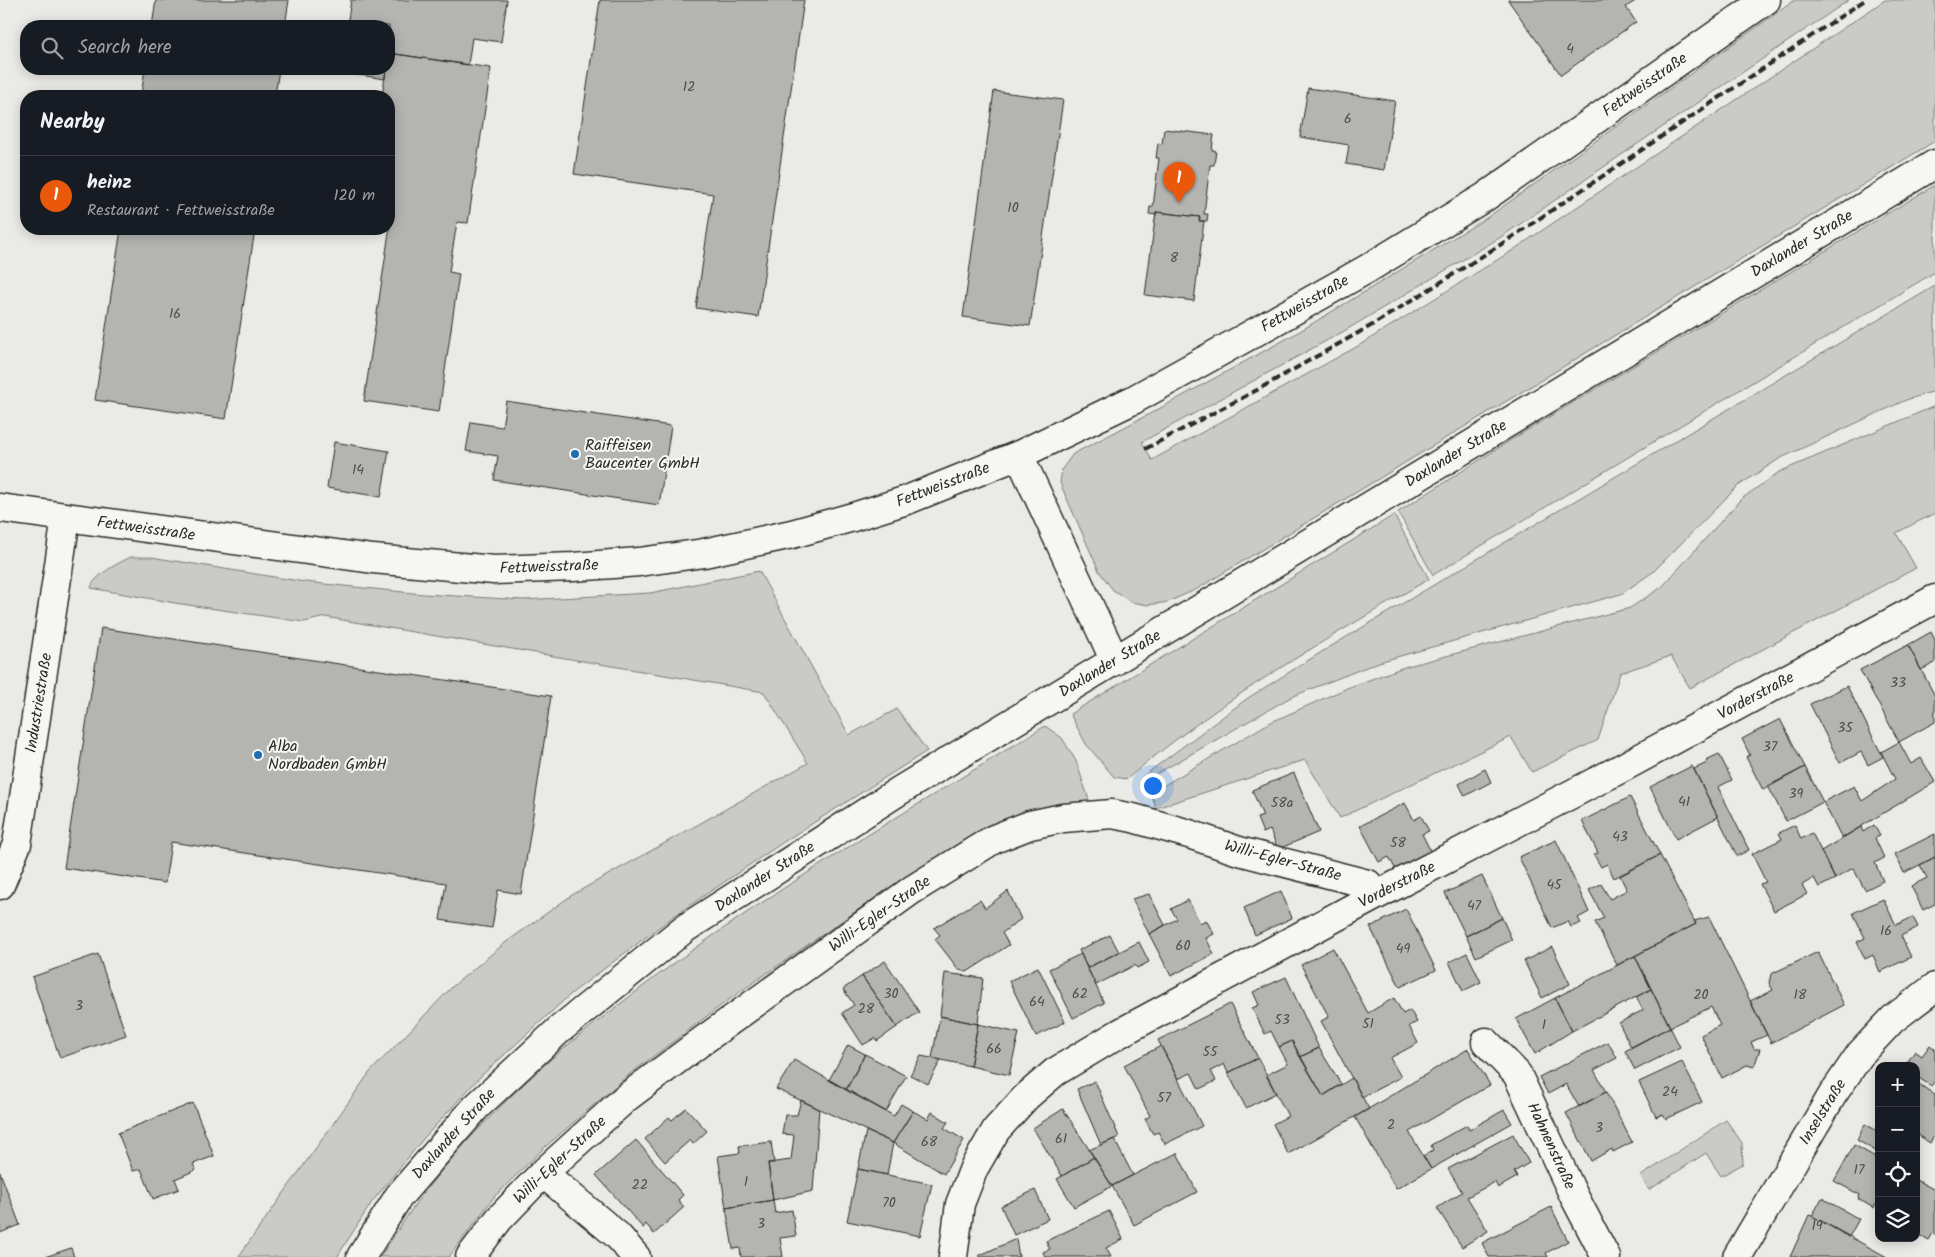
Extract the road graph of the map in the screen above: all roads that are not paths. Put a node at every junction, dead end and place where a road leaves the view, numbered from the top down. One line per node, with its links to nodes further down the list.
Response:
1 (1766, 0): 3 (street, Fettweisstraße)
2 (1935, 164): 7 (street, Daxlander Straße)
3 (1019, 455): 5 (street, Fettweisstraße); 7 (street)
4 (0, 508): 5 (street, Fettweisstraße)
5 (66, 518): 8 (street, Industriestraße)
6 (1935, 599): 9 (street, Vorderstraße)
7 (1115, 660): 13 (street, Daxlander Straße)
8 (0, 885)
9 (1375, 896): 12 (street, Willi-Egler-Straße); 16 (street, Vorderstraße)
10 (1935, 987): 18 (street, Inselstraße)
11 (1486, 1042): 17 (street, Hahnenstraße)
12 (543, 1173): 14 (street, Willi-Egler-Straße); 15 (street)
13 (361, 1257)
14 (470, 1257)
15 (636, 1257)
16 (953, 1257)
17 (1606, 1257)
18 (1736, 1257)

